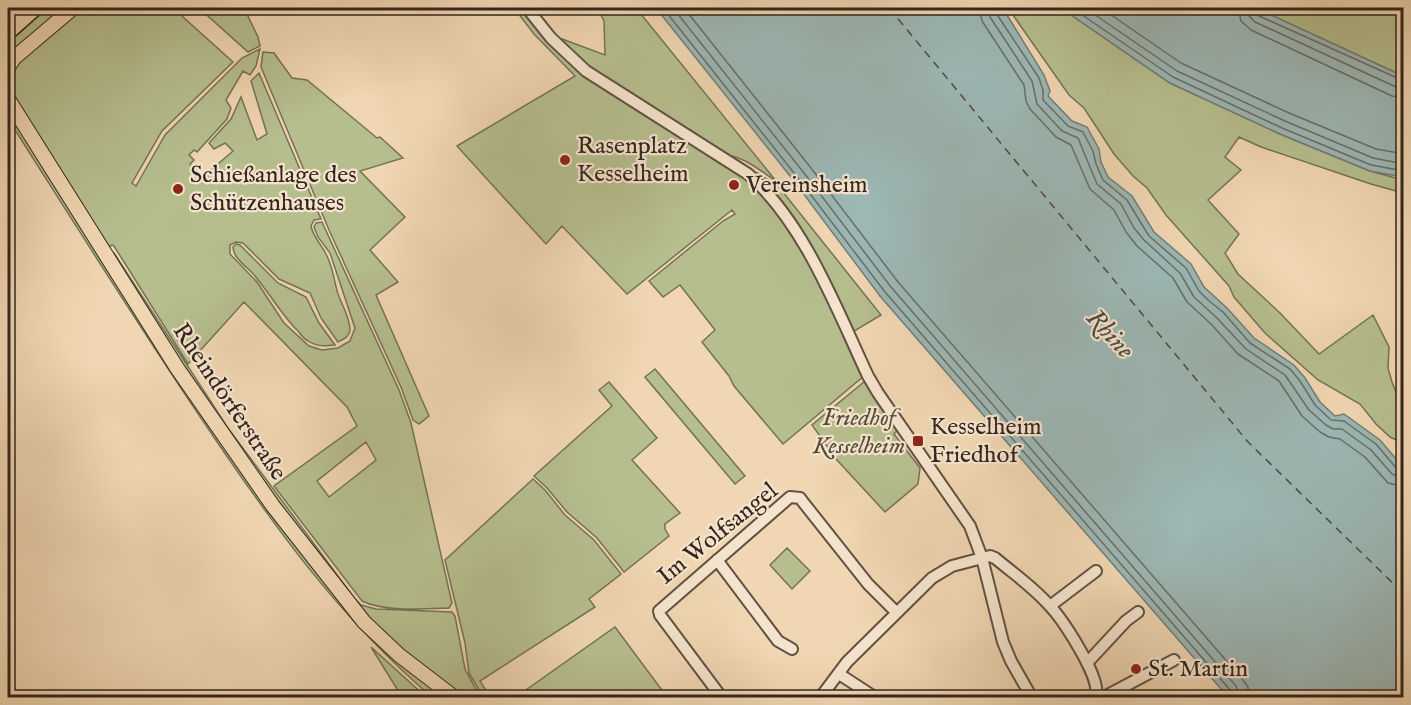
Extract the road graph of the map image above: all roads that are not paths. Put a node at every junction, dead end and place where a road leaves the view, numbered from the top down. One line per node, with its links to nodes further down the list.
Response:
1 (12, 8): 5 (highway)
2 (35, 8): 6 (highway)
3 (72, 8): 7 (main road)
4 (527, 8): 9 (street)
5 (8, 11)
6 (8, 32)
7 (8, 67)
8 (8, 99): 20 (main road, Rheindörferstraße)
9 (982, 558): 12 (street); 13 (street); 24 (street)
10 (717, 560): 13 (street, Im Wolfsangel); 15 (street); 21 (street, Im Wolfsangel)
11 (1096, 571): 12 (street)
12 (1050, 606): 17 (street)
13 (896, 612): 18 (street)
14 (1138, 612): 17 (street)
15 (792, 649)
16 (1174, 660): 19 (street)
17 (1087, 663): 19 (street)
18 (838, 675): 22 (street); 23 (street)
19 (1100, 696)
20 (455, 698)
21 (722, 698)
22 (820, 698)
23 (876, 698)
24 (1032, 698)

